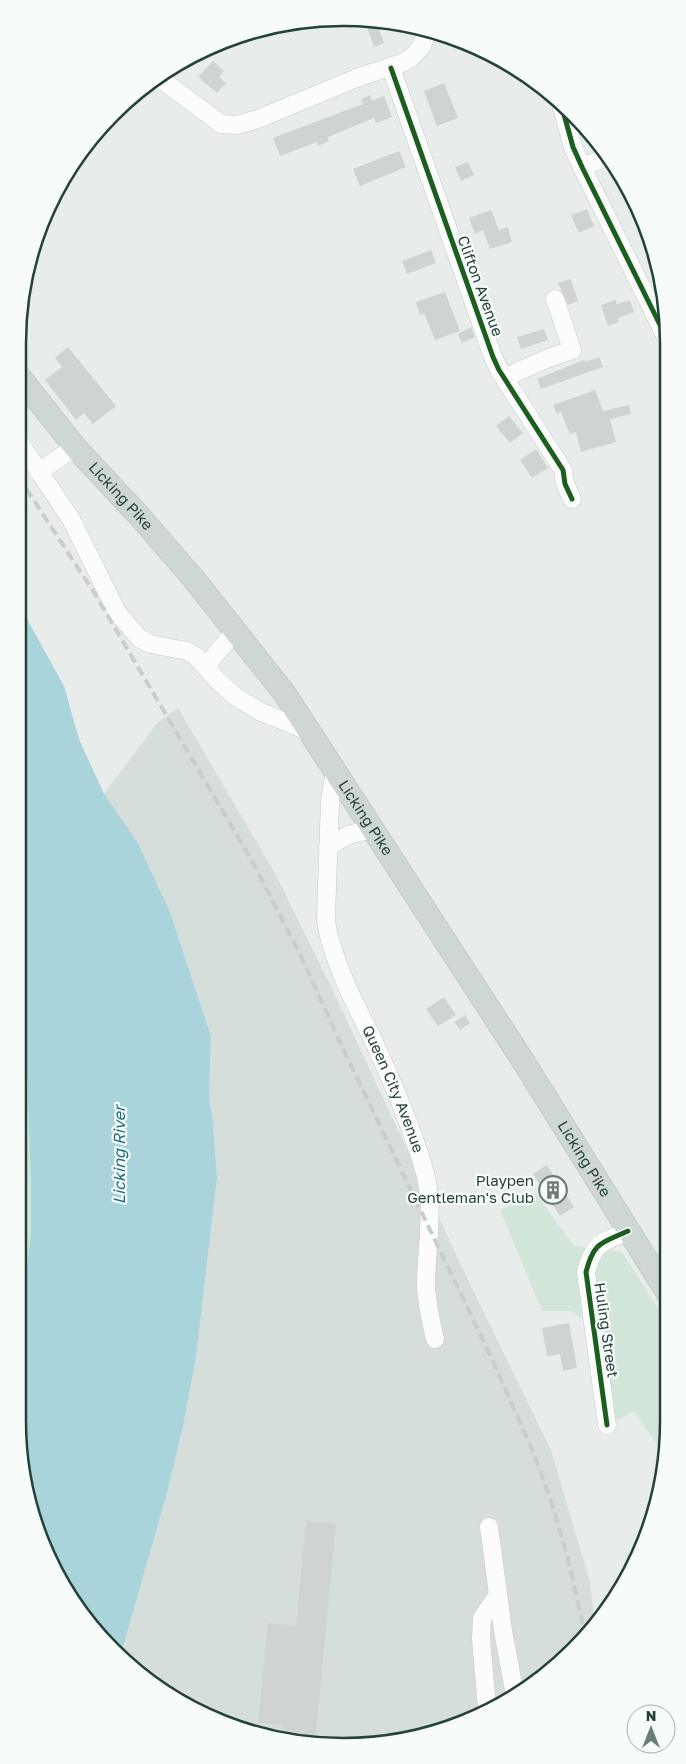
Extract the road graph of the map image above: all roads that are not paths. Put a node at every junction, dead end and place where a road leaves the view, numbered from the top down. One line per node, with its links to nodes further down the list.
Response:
1 (425, 37): 2 (street)
2 (391, 68): 3 (street); 9 (street, Clifton Avenue)
3 (164, 82)
4 (565, 117): 6 (street)
5 (601, 160): 6 (street)
6 (582, 167): 8 (street)
7 (555, 299): 9 (street)
8 (659, 323)
9 (504, 378): 14 (street, Clifton Avenue)
10 (26, 385): 11 (main road, Licking Pike)
11 (75, 447): 13 (street); 15 (main road, Licking Pike)
12 (26, 452): 13 (street)
13 (39, 472): 16 (street)
14 (572, 499)
15 (235, 631): 16 (street); 17 (main road, Licking Pike)
16 (206, 666): 17 (street)
17 (308, 731): 18 (main road, Licking Pike)
18 (335, 772): 19 (main road, Licking Pike); 20 (street, Queen City Avenue)
19 (372, 829): 20 (street); 21 (main road, Licking Pike)
20 (328, 846): 23 (street, Queen City Avenue)
21 (628, 1230): 22 (main road, Licking Pike); 24 (street, Huling Street)
22 (660, 1281)
23 (435, 1339)
24 (607, 1425)
25 (489, 1527): 26 (street)
26 (498, 1595): 27 (street); 28 (street)
27 (514, 1687)
28 (487, 1703)

